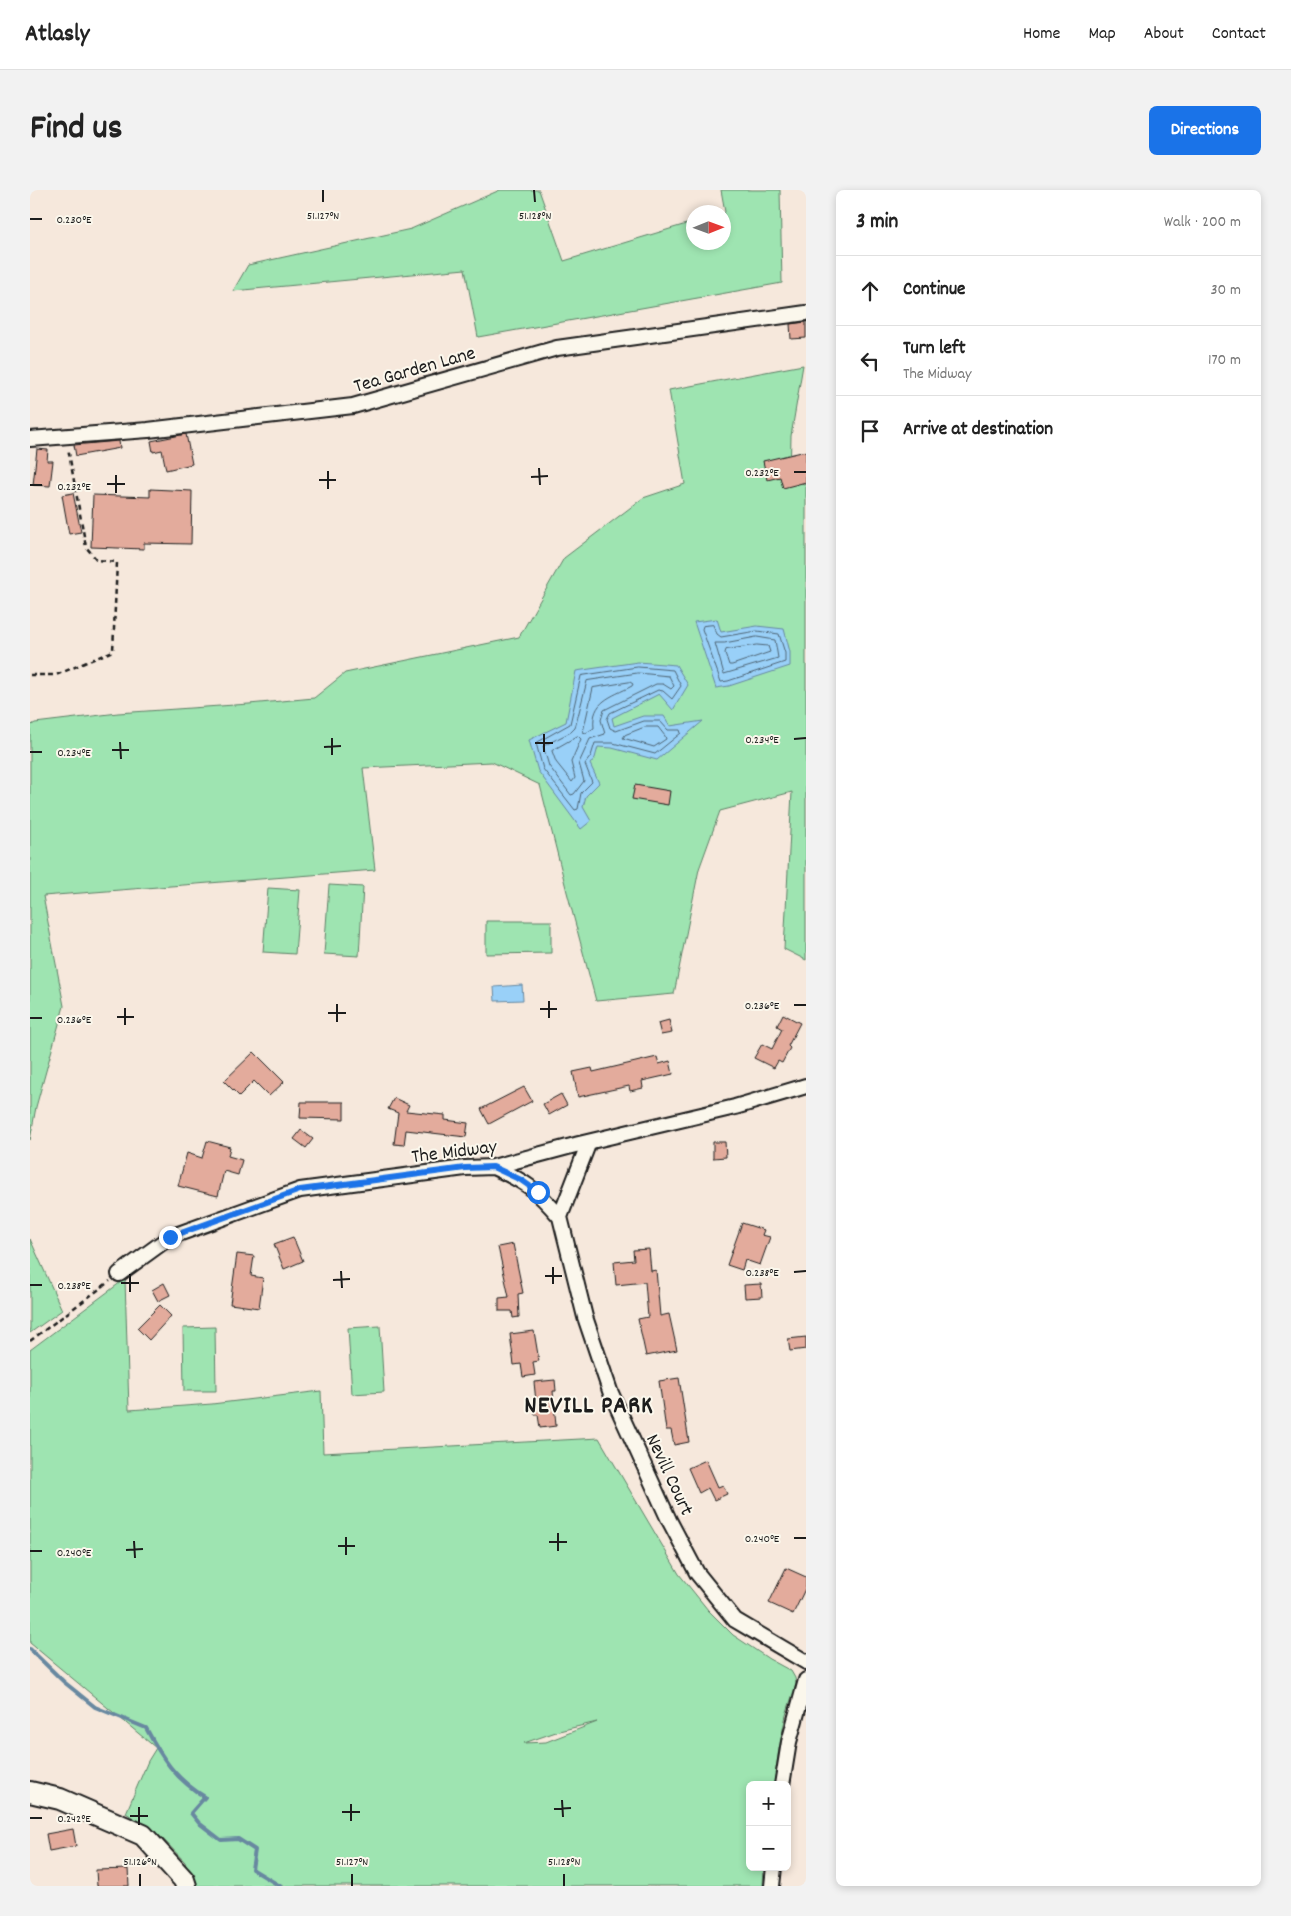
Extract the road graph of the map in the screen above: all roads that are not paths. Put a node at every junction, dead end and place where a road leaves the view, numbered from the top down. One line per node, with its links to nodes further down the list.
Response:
1 (806, 313): 2 (street, Tea Garden Lane)
2 (30, 440)
3 (806, 1086): 4 (street, The Midway)
4 (589, 1142): 5 (street, The Midway); 6 (street)
5 (493, 1167): 6 (street); 7 (street, The Midway)
6 (560, 1217): 8 (street, Nevill Court)
7 (119, 1274)
8 (806, 1662)
9 (806, 1680): 10 (street)
10 (783, 1781)
11 (30, 1792): 13 (street)
12 (774, 1871): 14 (street)
13 (186, 1886)
14 (772, 1886)

